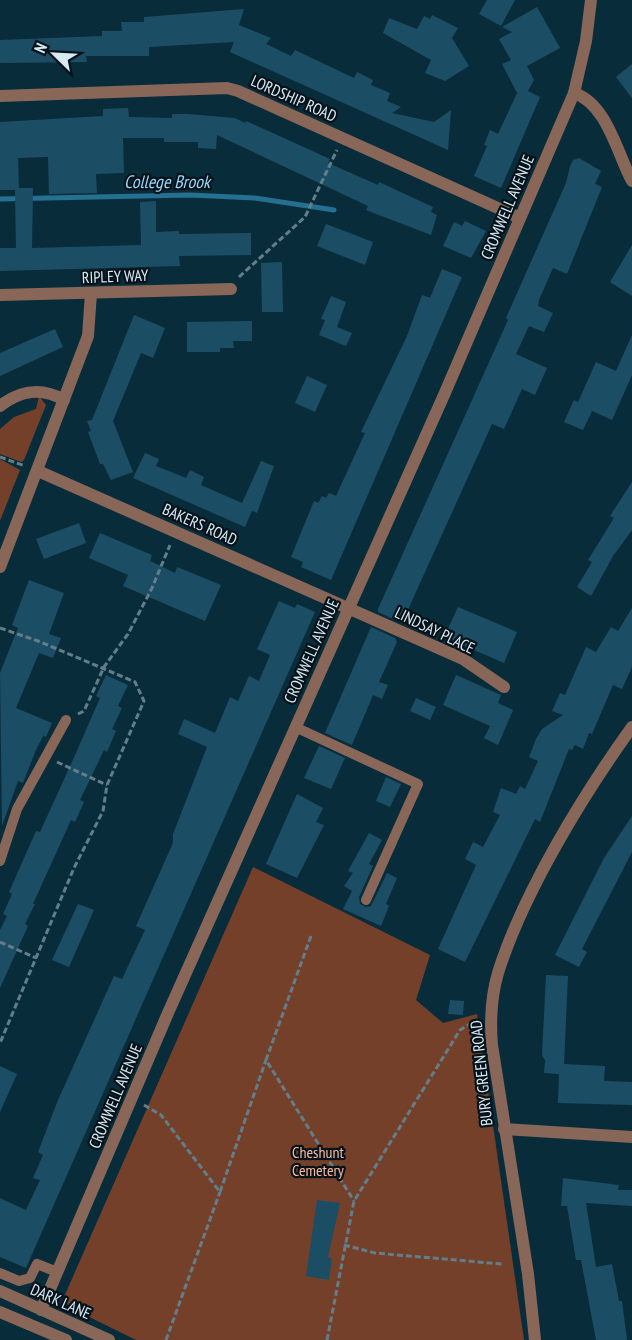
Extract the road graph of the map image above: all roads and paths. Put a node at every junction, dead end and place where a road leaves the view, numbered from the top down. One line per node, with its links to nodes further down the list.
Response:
1 (591, 0): 2 (street, CROMWELL AVENUE)
2 (574, 93): 5 (street); 6 (street, CROMWELL AVENUE)
3 (0, 96): 4 (street, LORDSHIP ROAD)
4 (343, 138): 6 (street, LORDSHIP ROAD); 7 (path)
5 (632, 181)
6 (520, 218): 17 (street, CROMWELL AVENUE)
7 (231, 289): 8 (street, RIPLEY WAY)
8 (91, 293): 9 (street, RIPLEY WAY); 10 (street)
9 (0, 295)
10 (64, 400): 11 (street); 13 (street)
11 (0, 405)
12 (0, 457): 13 (path)
13 (38, 471): 14 (street, BAKERS ROAD); 15 (street)
14 (175, 531): 17 (street, BAKERS ROAD); 19 (path)
15 (4, 547): 16 (street)
16 (0, 567)
17 (348, 608): 20 (street, LINDSAY PLACE); 22 (street, CROMWELL AVENUE)
18 (0, 628): 19 (path)
19 (104, 667): 21 (path); 25 (path)
20 (504, 687)
21 (66, 720): 24 (lane)
22 (295, 727): 27 (lane); 41 (street, CROMWELL AVENUE)
23 (632, 727): 31 (street, BURY GREEN ROAD)
24 (45, 756): 25 (path); 26 (lane)
25 (107, 785): 30 (path)
26 (0, 861)
27 (366, 900)
28 (311, 936): 33 (path)
29 (0, 942): 30 (path)
30 (36, 958): 32 (path)
31 (491, 1011): 35 (street, BURY GREEN ROAD); 38 (path)
32 (0, 1043)
33 (266, 1060): 37 (path); 38 (path)
34 (138, 1101): 37 (path)
35 (504, 1129): 36 (street); 50 (street, BURY GREEN ROAD)
36 (632, 1137)
37 (220, 1192): 48 (path)
38 (354, 1201): 39 (path)
39 (344, 1245): 40 (path); 49 (path)
40 (502, 1264)
41 (57, 1272): 42 (lane); 44 (street, CROMWELL AVENUE)
42 (0, 1273)
43 (0, 1291): 44 (street, DARK LANE)
44 (41, 1310): 47 (street, DARK LANE)
45 (0, 1311): 46 (street)
46 (66, 1340)
47 (109, 1340)
48 (166, 1340)
49 (327, 1340)
50 (535, 1340)

